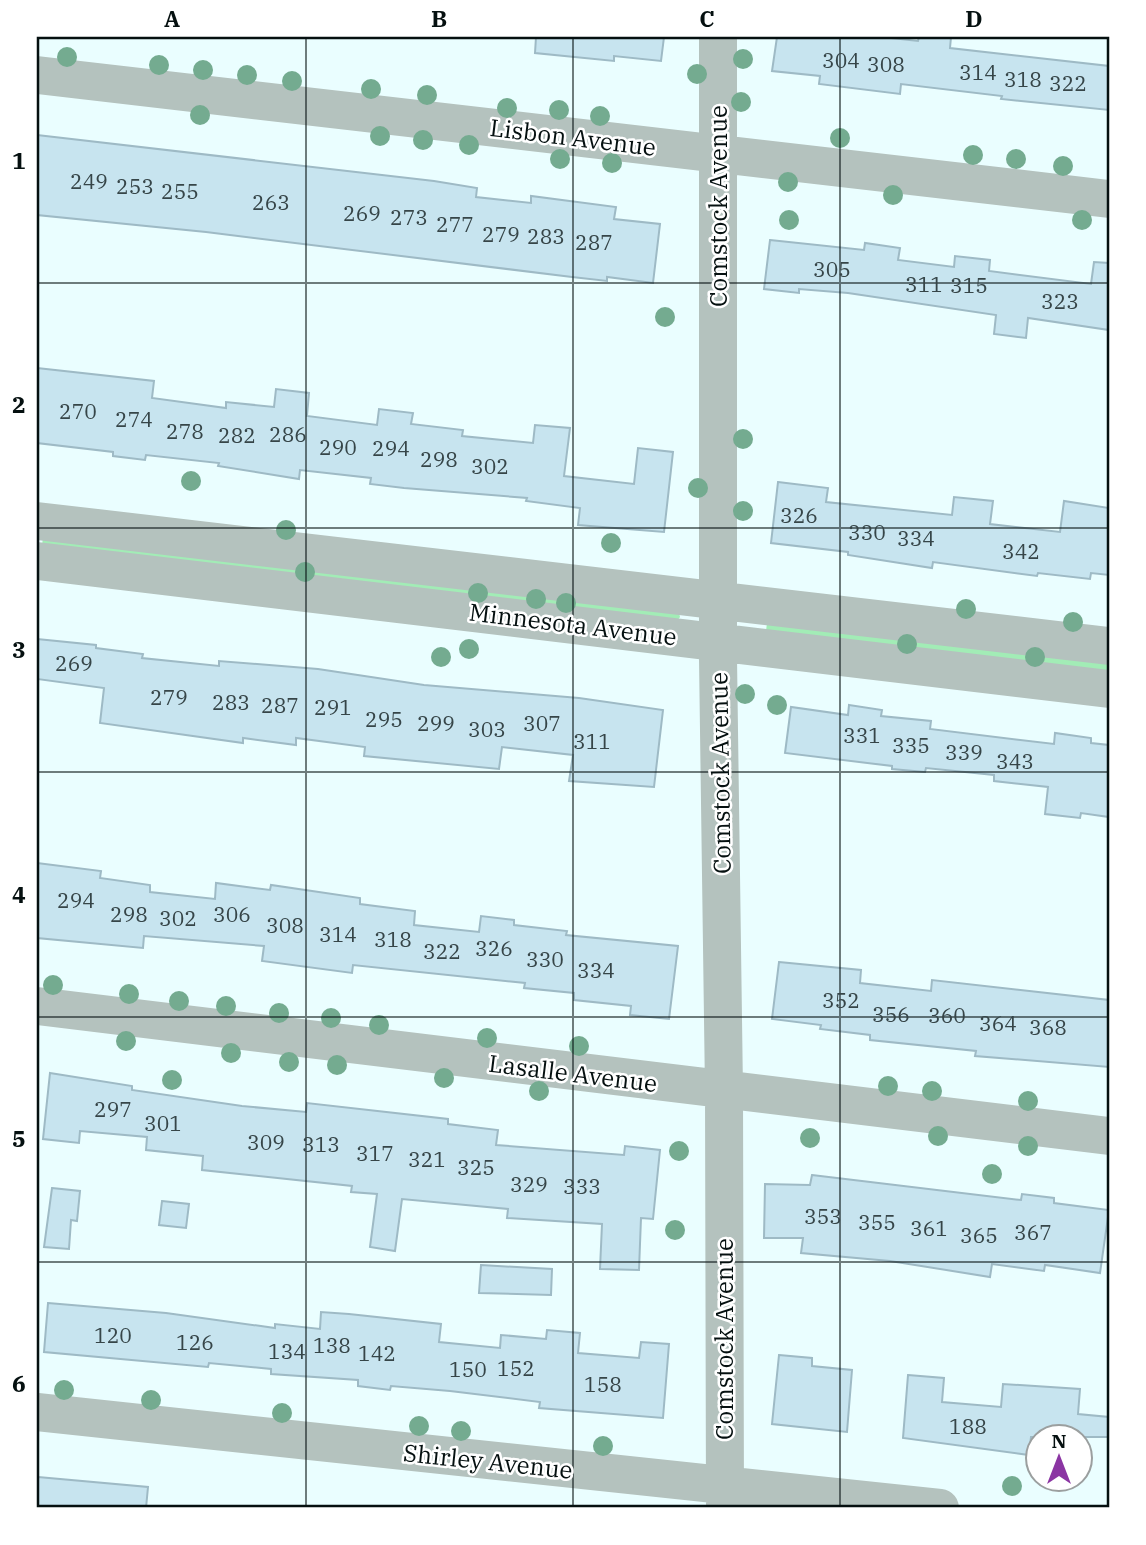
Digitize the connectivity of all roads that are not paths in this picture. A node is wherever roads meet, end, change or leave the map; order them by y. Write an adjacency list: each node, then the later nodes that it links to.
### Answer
1 (719, 37): 3 (street, Comstock Avenue)
2 (37, 75): 3 (street, Lisbon Avenue)
3 (719, 154): 4 (street, Lisbon Avenue); 7 (street, Comstock Avenue)
4 (1109, 200)
5 (37, 521): 7 (street, Minnesota Avenue)
6 (37, 561): 8 (street, Minnesota Avenue)
7 (719, 601): 8 (street, Comstock Avenue); 9 (street, Minnesota Avenue)
8 (719, 641): 10 (street, Minnesota Avenue); 12 (street, Comstock Avenue)
9 (1109, 646)
10 (1109, 689)
11 (37, 1006): 12 (street, Lasalle Avenue)
12 (724, 1091): 13 (street, Lasalle Avenue); 15 (street, Comstock Avenue)
13 (1109, 1136)
14 (37, 1412): 15 (street, Shirley Avenue)
15 (724, 1497): 16 (street, Shirley Avenue)
16 (940, 1508)

